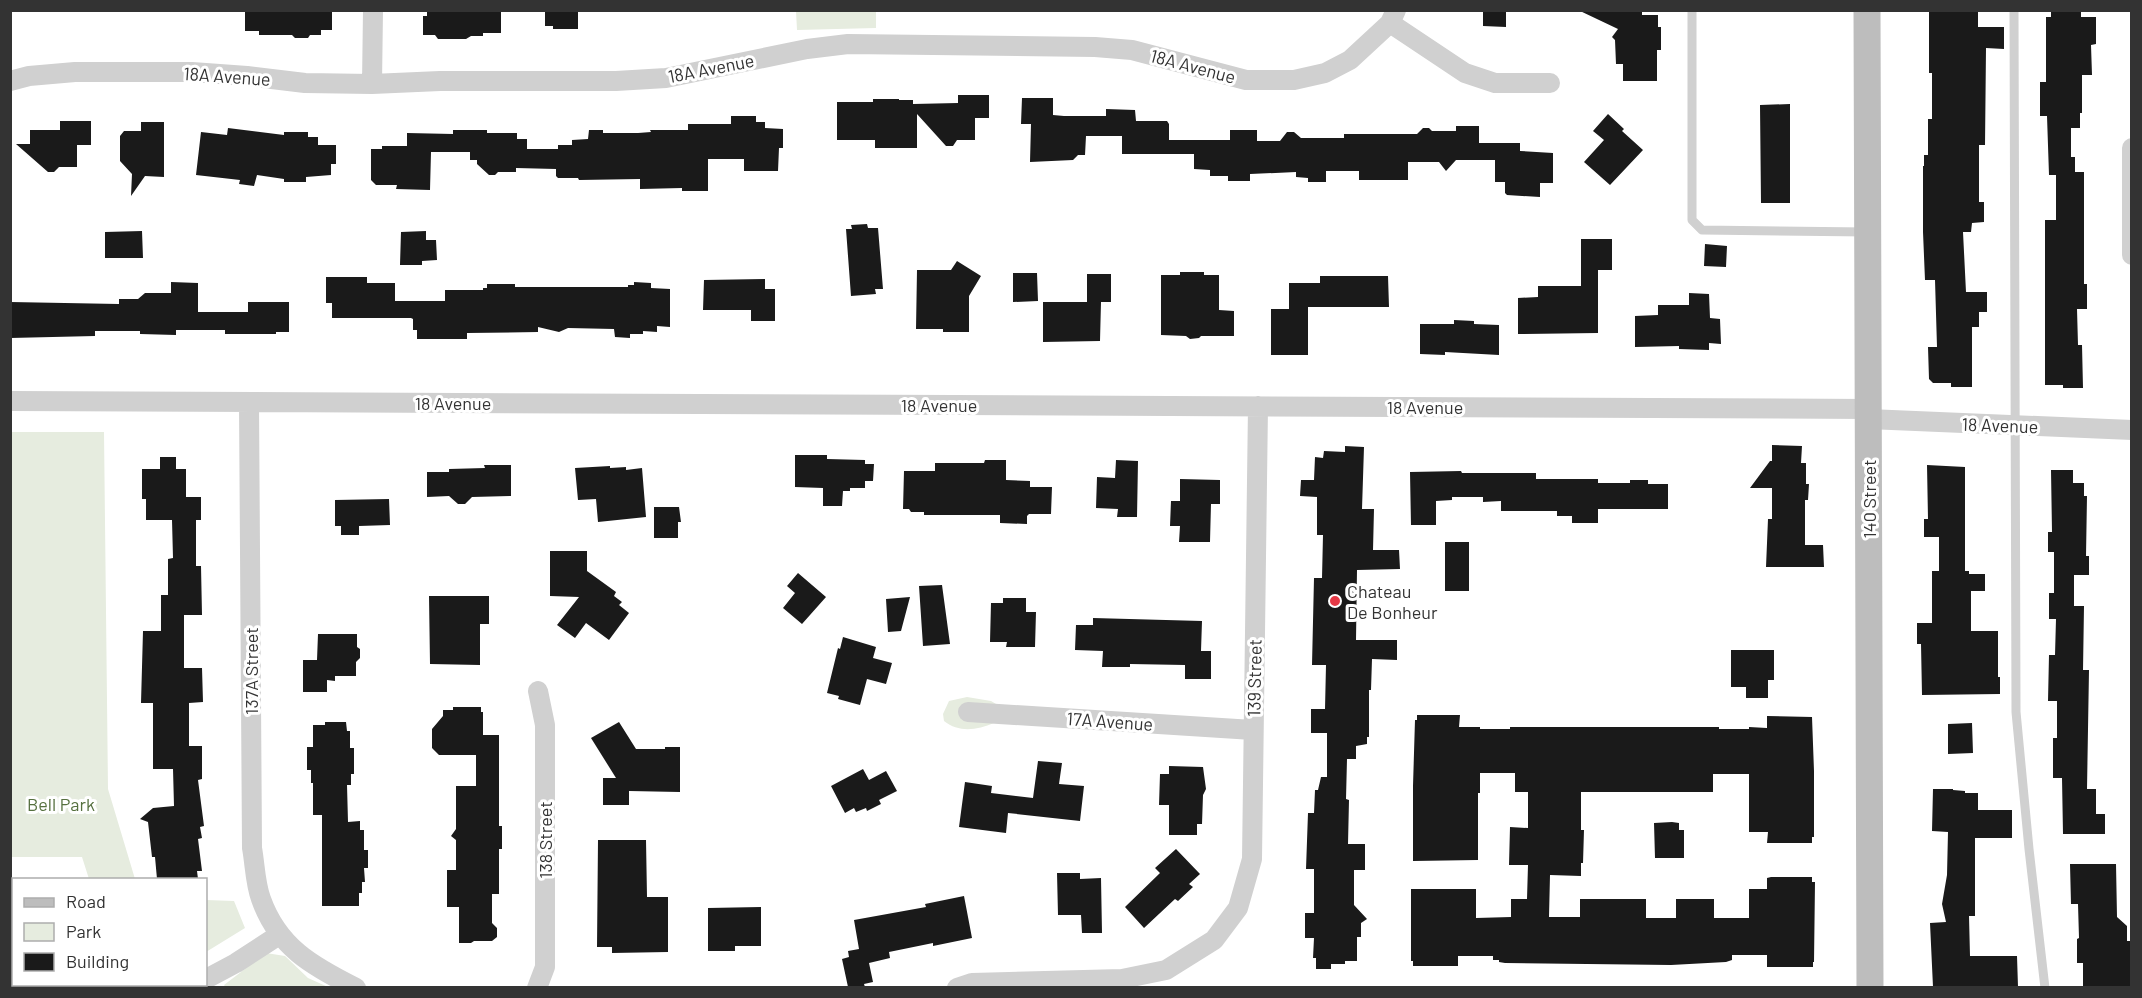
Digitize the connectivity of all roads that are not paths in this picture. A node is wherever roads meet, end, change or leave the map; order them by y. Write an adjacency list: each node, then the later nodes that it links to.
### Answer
1 (373, 10): 8 (street)
2 (1692, 10): 10 (lane)
3 (1867, 10): 10 (main road, 140 Street)
4 (2014, 10): 16 (lane)
5 (1393, 17): 7 (street); 8 (street, 18A Avenue)
6 (10, 81): 8 (street, 18A Avenue)
7 (1550, 83)
8 (372, 84)
9 (2132, 148): 11 (street)
10 (1868, 232): 15 (main road, 140 Street)
11 (2132, 255)
12 (10, 401): 13 (street, 18 Avenue)
13 (249, 403): 14 (street, 18 Avenue); 21 (street, 137A Street)
14 (1258, 406): 15 (street, 18 Avenue); 20 (street, 139 Street)
15 (1868, 414): 16 (street, 18 Avenue); 28 (main road, 140 Street)
16 (2014, 426): 17 (street, 18 Avenue); 29 (lane)
17 (2132, 430)
18 (538, 691): 26 (street, 138 Street)
19 (968, 712): 20 (street, 17A Avenue)
20 (1253, 730): 24 (street, 139 Street)
21 (279, 935): 22 (street); 25 (street)
22 (207, 978)
23 (1095, 983): 24 (street, 139 Street); 27 (street, 139 Street)
24 (1122, 983)
25 (356, 987)
26 (537, 987)
27 (957, 987)
28 (1870, 987)
29 (2045, 987)

